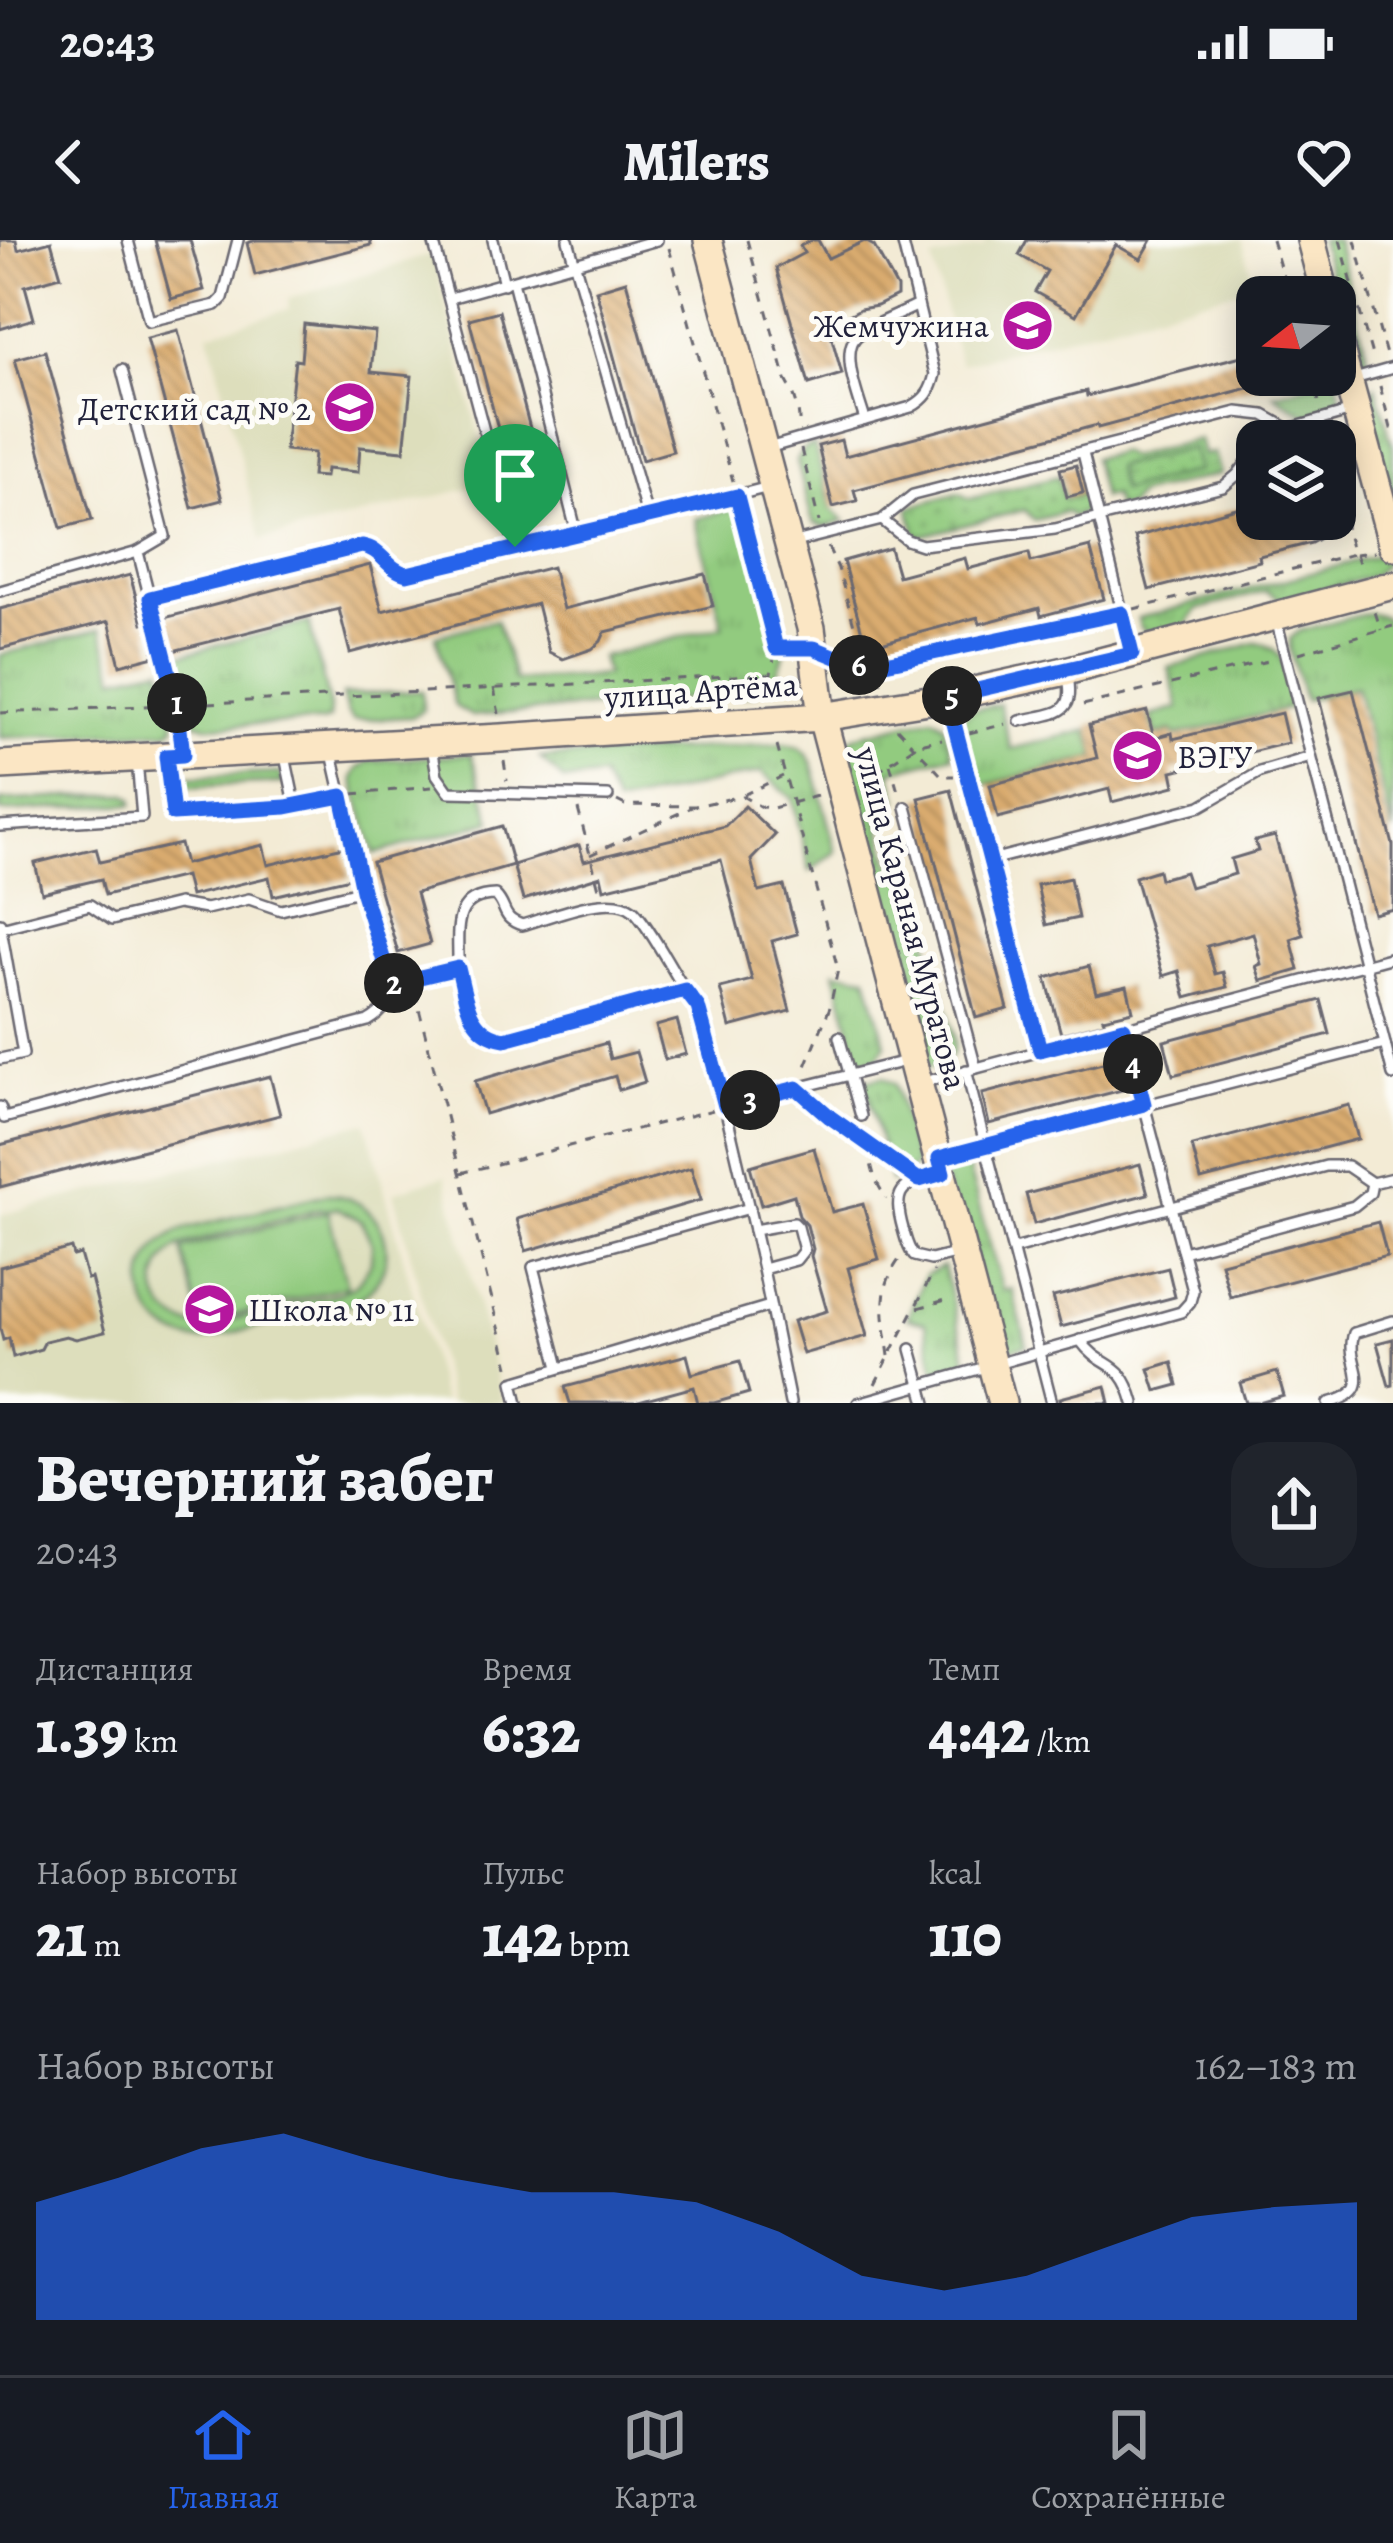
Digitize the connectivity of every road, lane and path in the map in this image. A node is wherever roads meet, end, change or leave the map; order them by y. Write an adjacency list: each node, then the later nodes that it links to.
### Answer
1 (128, 240): 2 (lane)
2 (238, 240)
3 (433, 240): 19 (lane)
4 (493, 240): 18 (lane)
5 (568, 240): 15 (lane)
6 (657, 240): 15 (lane)
7 (667, 240): 35 (path)
8 (708, 240): 31 (main road, улица Караная Муратова)
9 (747, 240): 30 (path)
10 (902, 240): 20 (lane)
11 (1272, 240): 16 (path)
12 (1311, 240): 17 (main road)
13 (1340, 240): 24 (path)
14 (1355, 240): 22 (path)
15 (575, 264): 18 (lane); 36 (lane)
16 (1282, 276)
17 (1320, 276)
18 (508, 282): 19 (lane); 39 (lane)
19 (450, 298): 44 (lane)
20 (918, 305): 28 (lane); 28 (lane)
21 (1356, 367): 24 (main road)
22 (1392, 369): 24 (lane)
23 (122, 370): 45 (lane)
24 (1362, 377): 25 (main road); 29 (path)
25 (1357, 410): 27 (lane); 43 (main road)
26 (1273, 420): 32 (lane)
27 (1321, 420)
28 (865, 421): 30 (lane)
29 (1393, 436)
30 (799, 440): 31 (lane); 40 (path)
31 (764, 449): 34 (main road, улица Караная Муратова)
32 (1083, 453): 37 (lane); 38 (lane)
33 (1236, 476): 37 (lane)
34 (775, 486): 35 (lane); 42 (main road, улица Караная Муратова)
35 (737, 496): 36 (lane); 58 (path)
36 (648, 519): 39 (lane)
37 (1099, 519): 38 (lane); 49 (lane)
38 (882, 520): 40 (lane)
39 (578, 534): 44 (lane)
40 (822, 535): 42 (lane); 55 (path)
41 (1349, 540): 49 (path)
42 (790, 544): 52 (main road, улица Караная Муратова)
43 (1393, 546)
44 (515, 547): 48 (lane)
45 (138, 553): 47 (lane); 48 (lane)
46 (1393, 585): 50 (main road, улица Артёма)
47 (0, 591)
48 (150, 598): 63 (lane)
49 (1122, 613): 53 (lane); 56 (path)
50 (1275, 617): 53 (main road, улица Артёма); 54 (lane)
51 (1393, 626): 54 (path)
52 (814, 648): 55 (path); 67 (main road, улица Караная Муратова)
53 (1132, 654): 57 (main road, улица Артёма)
54 (1286, 656): 64 (path); 76 (lane)
55 (866, 665): 56 (path)
56 (875, 665): 59 (path)
57 (1066, 671): 62 (main road, улица Артёма); 64 (lane)
58 (771, 674): 60 (path); 61 (path)
59 (881, 684)
60 (494, 688): 63 (path); 66 (path)
61 (773, 696)
62 (947, 697): 67 (main road, улица Артёма); 80 (lane)
63 (177, 704): 65 (path); 75 (lane)
64 (1064, 710): 68 (lane)
65 (0, 713)
66 (499, 716)
67 (822, 717): 70 (main road, улица Артёма); 113 (main road, улица Караная Муратова)
68 (1020, 721)
69 (897, 728): 71 (path)
70 (431, 741): 73 (main road, улица Артёма); 82 (lane)
71 (916, 745): 78 (path); 80 (path)
72 (777, 746): 81 (path)
73 (331, 747): 74 (main road, улица Артёма); 85 (lane)
74 (284, 749): 75 (main road, улица Артёма); 91 (lane)
75 (162, 756): 79 (main road, улица Артёма); 91 (lane); 94 (lane)
76 (1311, 757): 96 (lane); 101 (lane)
77 (504, 760): 84 (path)
78 (890, 763): 78 (path)
79 (0, 765)
80 (968, 773): 96 (lane)
81 (784, 775): 88 (path); 89 (path)
82 (442, 786): 84 (lane); 85 (path)
83 (830, 793): 89 (path)
84 (508, 795): 86 (lane)
85 (342, 796): 91 (path); 97 (lane)
86 (574, 796): 87 (lane); 95 (path)
87 (608, 796)
88 (742, 796): 89 (path); 92 (path)
89 (792, 803): 106 (path)
90 (625, 805): 92 (path)
91 (291, 806)
92 (695, 806): 95 (path)
93 (906, 807): 112 (lane)
94 (0, 826)
95 (590, 855): 98 (path)
96 (991, 860): 110 (lane)
97 (362, 890): 99 (lane); 104 (lane)
98 (603, 902): 102 (lane); 105 (lane)
99 (0, 925): 111 (lane)
100 (1393, 957): 101 (lane)
101 (1364, 964): 107 (lane); 109 (lane)
102 (458, 968): 103 (lane); 105 (lane)
103 (412, 979): 104 (lane); 124 (path)
104 (391, 984): 118 (lane)
105 (685, 990): 119 (lane)
106 (830, 1007): 108 (path); 116 (path)
107 (1124, 1028): 110 (lane); 117 (lane)
108 (838, 1037): 114 (lane)
109 (1385, 1044): 115 (lane); 117 (lane)
110 (1040, 1050): 112 (lane)
111 (0, 1059)
112 (971, 1069): 113 (lane); 121 (lane)
113 (915, 1072): 114 (lane); 123 (main road, улица Караная Муратова)
114 (850, 1075): 116 (lane); 120 (lane)
115 (1393, 1075)
116 (797, 1088): 119 (lane); 122 (path)
117 (1144, 1104): 121 (lane); 129 (lane)
118 (0, 1107)
119 (720, 1108): 124 (path); 128 (lane)
120 (861, 1116): 122 (path)
121 (987, 1144): 123 (lane); 132 (lane)
122 (868, 1145): 123 (path); 127 (path)
123 (933, 1170): 127 (lane); 134 (main road, улица Караная Муратова)
124 (459, 1174): 146 (path)
125 (1393, 1178): 126 (lane)
126 (1372, 1183): 129 (lane); 133 (lane)
127 (896, 1206): 131 (lane)
128 (749, 1208): 130 (lane); 145 (lane)
129 (1172, 1208): 132 (lane); 133 (lane)
130 (754, 1230): 135 (lane); 135 (lane)
131 (908, 1248): 134 (lane); 143 (path)
132 (1014, 1249): 142 (lane)
133 (1183, 1252): 140 (lane)
134 (952, 1255): 138 (path); 144 (main road, улица Караная Муратова)
135 (763, 1269): 137 (lane)
136 (962, 1295): 138 (path)
137 (770, 1306): 145 (lane); 150 (lane)
138 (915, 1308): 143 (path)
139 (1393, 1321): 155 (lane)
140 (1080, 1340): 142 (lane); 154 (lane)
141 (911, 1349): 147 (lane)
142 (1039, 1351): 144 (lane); 153 (lane)
143 (889, 1358): 148 (path)
144 (992, 1364): 147 (lane); 152 (main road, улица Караная Муратова)
145 (559, 1366): 146 (lane)
146 (513, 1382): 149 (lane)
147 (921, 1385): 148 (lane); 151 (lane)
148 (862, 1402)
149 (518, 1403)
150 (790, 1403)
151 (926, 1403)
152 (1002, 1403)
153 (1052, 1403)
154 (1134, 1403)
155 (1329, 1403)

